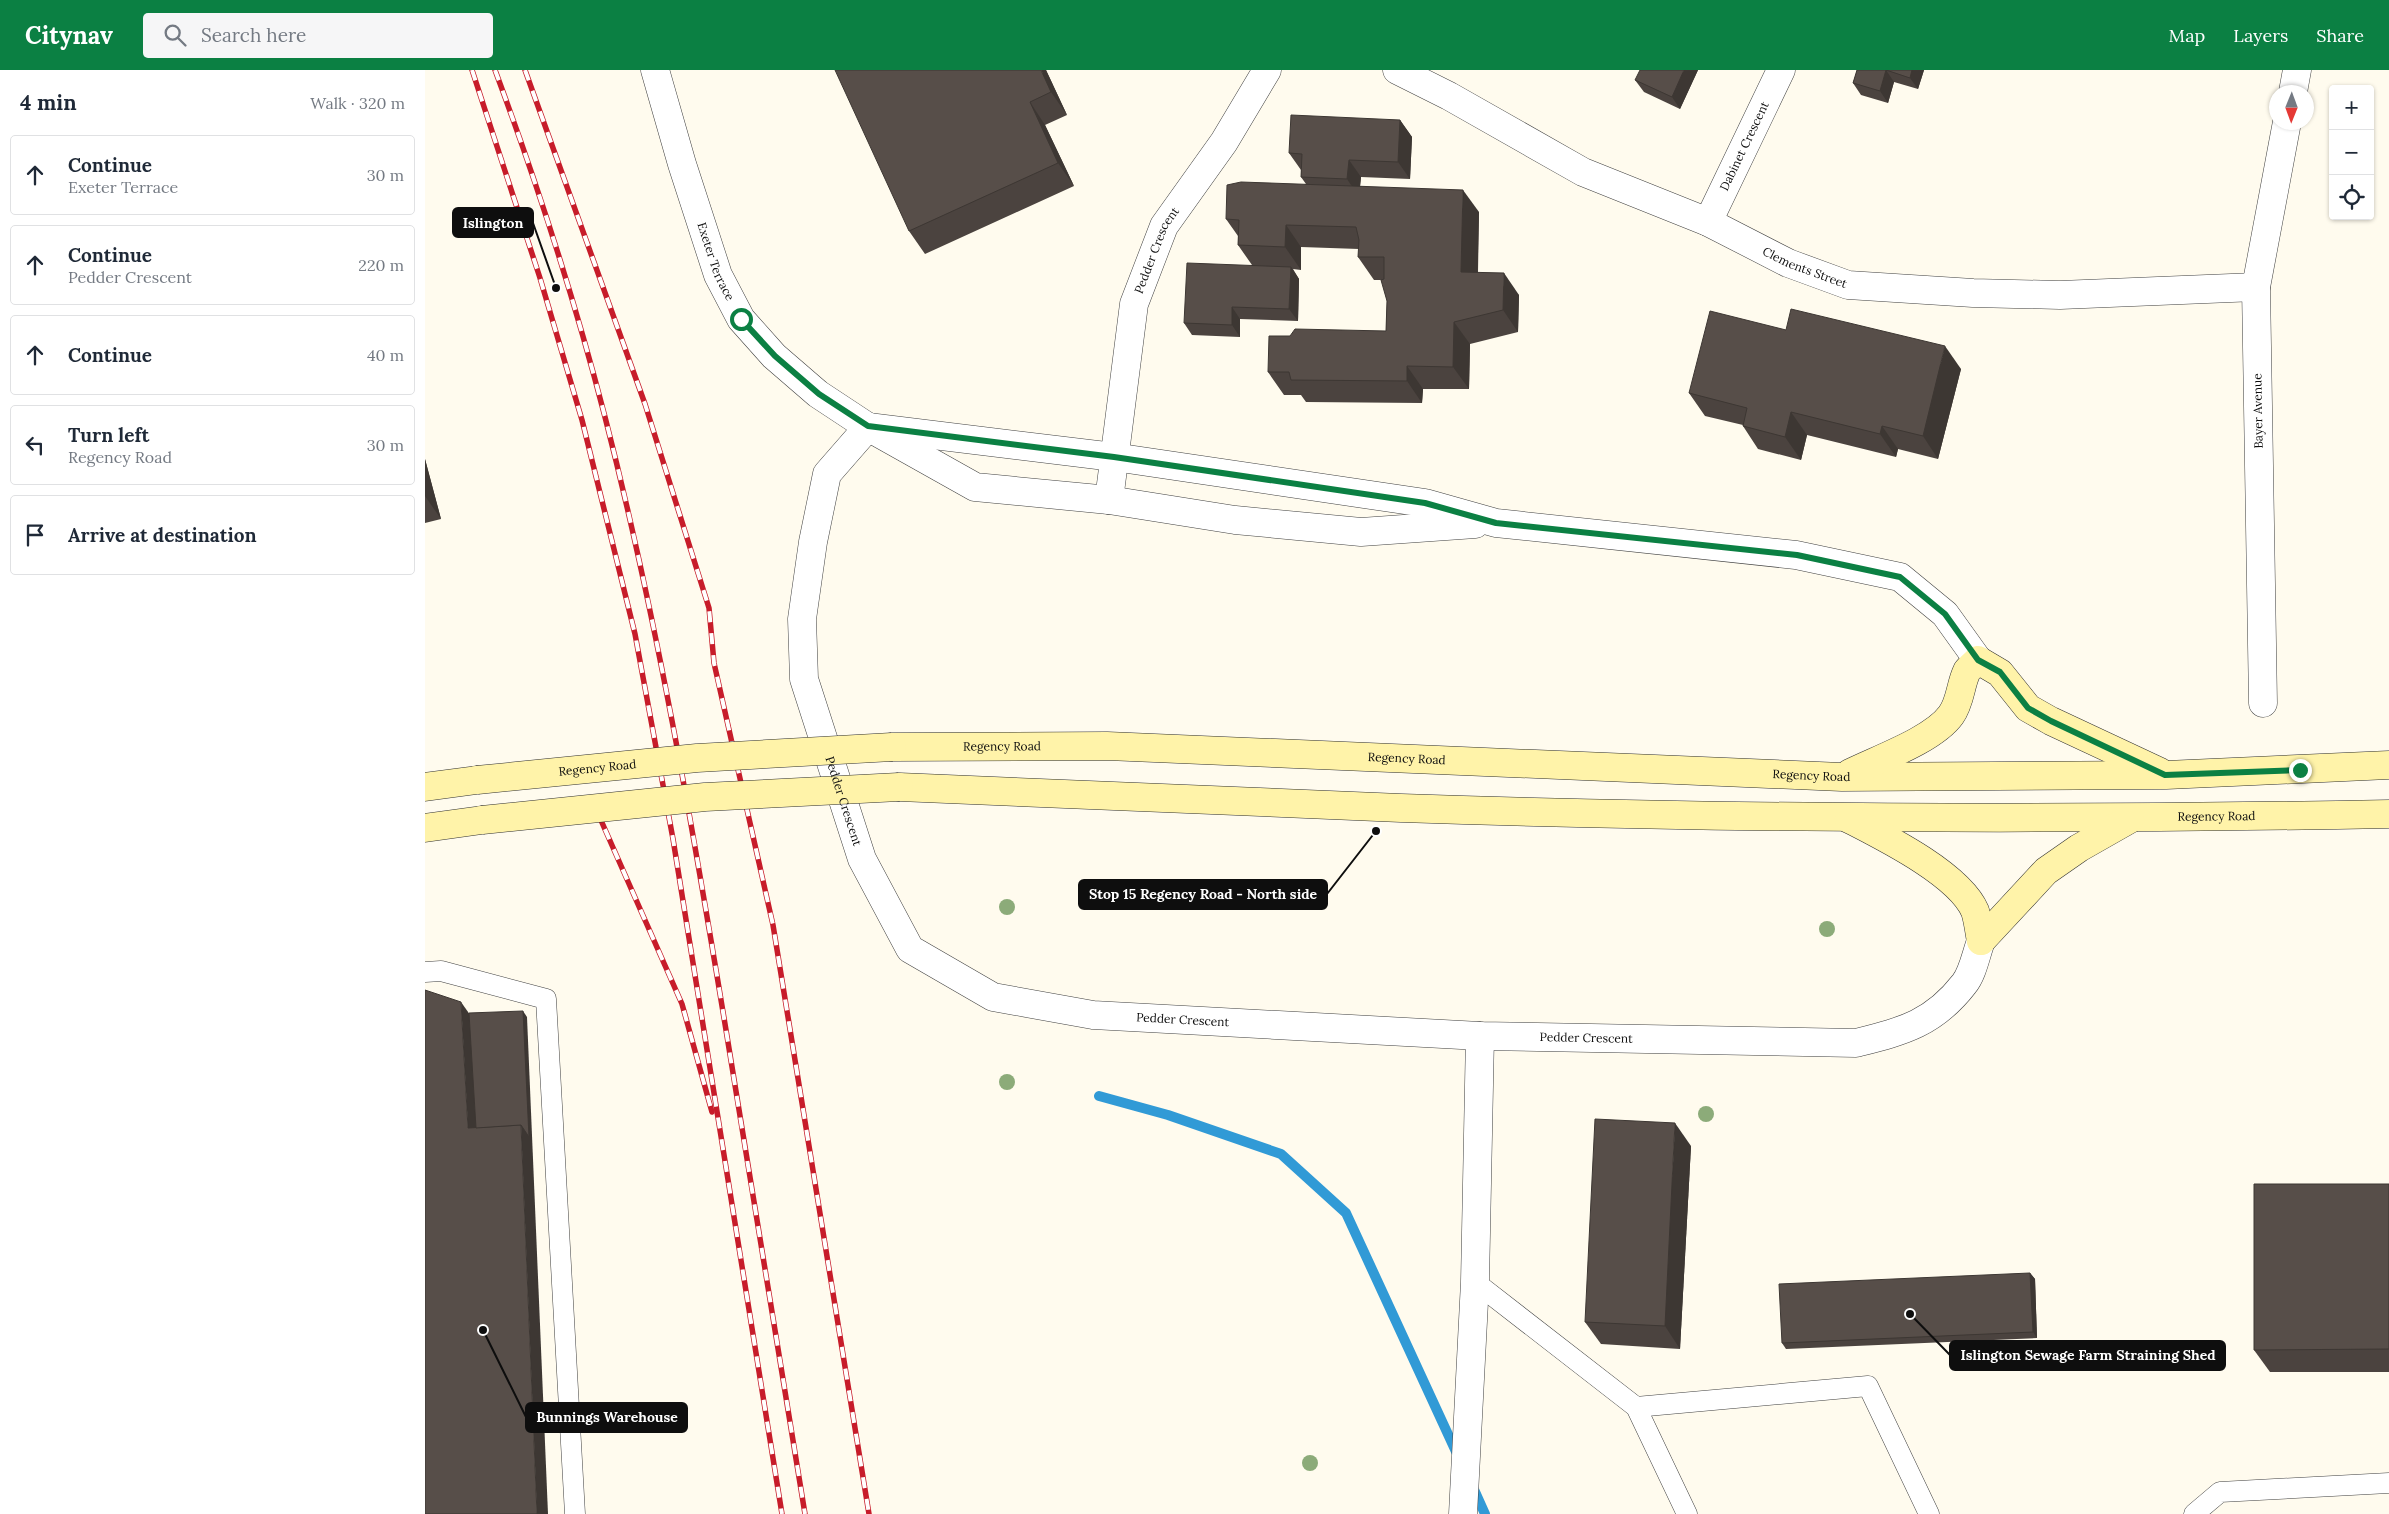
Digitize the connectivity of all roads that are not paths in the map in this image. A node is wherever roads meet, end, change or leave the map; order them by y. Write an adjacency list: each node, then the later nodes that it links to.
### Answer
1 (655, 70): 10 (street, Exeter Terrace)
2 (1267, 70): 11 (street, Pedder Crescent)
3 (1397, 70): 8 (street, Clements Street)
4 (1781, 70): 8 (street, Dabinet Crescent)
5 (2297, 70): 6 (street)
6 (2294, 85)
7 (2286, 130): 9 (street, Bayer Avenue)
8 (1708, 222): 9 (street, Clements Street)
9 (2256, 288): 15 (street, Bayer Avenue)
10 (868, 426): 11 (street); 12 (street); 26 (street, Pedder Crescent)
11 (1114, 457): 12 (street, Pedder Crescent); 13 (street)
12 (1109, 500): 13 (street)
13 (1496, 523): 14 (street)
14 (1978, 660): 17 (main road); 18 (main road)
15 (2263, 703)
16 (2389, 765): 17 (main road, Regency Road)
17 (2165, 775): 18 (main road, Regency Road)
18 (1842, 777): 19 (main road, Regency Road, bridge)
19 (425, 787)
20 (2389, 814): 22 (main road, Regency Road)
21 (1846, 817): 22 (main road, Regency Road); 23 (main road, Regency Road, bridge); 24 (main road)
22 (2131, 818): 24 (main road)
23 (425, 828)
24 (1981, 941): 26 (street, Pedder Crescent)
25 (425, 972): 31 (lane)
26 (1480, 1036): 27 (street)
27 (1475, 1282): 28 (lane); 30 (street)
28 (1636, 1407): 32 (lane); 33 (lane)
29 (2389, 1483): 34 (lane)
30 (1463, 1512)
31 (575, 1514)
32 (1687, 1514)
33 (1929, 1514)
34 (2194, 1514)

